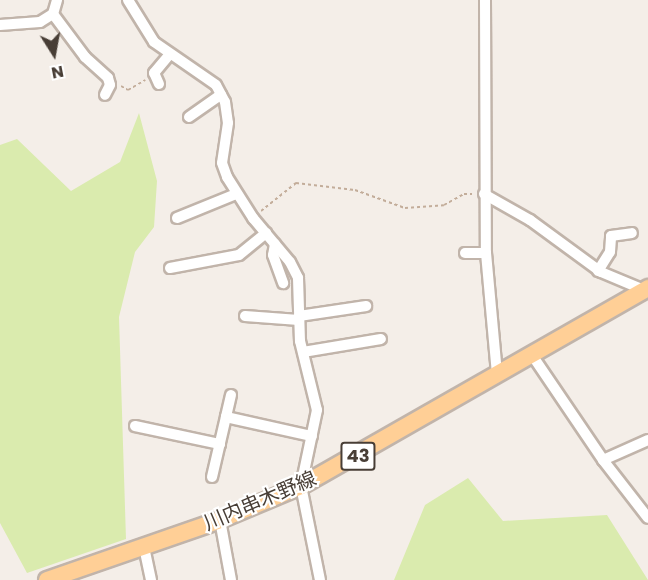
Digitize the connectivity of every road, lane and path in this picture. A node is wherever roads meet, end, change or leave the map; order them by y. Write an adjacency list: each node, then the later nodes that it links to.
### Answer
1 (57, 0): 4 (street)
2 (128, 0): 6 (street)
3 (484, 0): 13 (street)
4 (53, 14): 5 (street); 8 (street)
5 (0, 25)
6 (169, 55): 7 (street); 11 (street)
7 (154, 73): 8 (path); 9 (street)
8 (108, 78): 10 (street)
9 (159, 84)
10 (105, 95)
11 (221, 95): 12 (street); 14 (street)
12 (189, 117)
13 (484, 194): 16 (path); 21 (street); 23 (street)
14 (236, 195): 15 (street); 16 (street)
15 (177, 218)
16 (253, 218): 17 (street)
17 (266, 233): 19 (street); 22 (street)
18 (632, 233): 23 (street)
19 (275, 244): 24 (street); 28 (street)
20 (465, 253): 21 (street)
21 (486, 253): 32 (street)
22 (170, 268)
23 (598, 271): 25 (street)
24 (283, 283)
25 (646, 289): 31 (main road, 川内串木野線 / 43)
26 (366, 306): 28 (street)
27 (245, 316): 28 (street)
28 (299, 318): 30 (street)
29 (381, 339): 30 (street)
30 (303, 352): 36 (street)
31 (532, 355): 32 (main road, 川内串木野線 / 43); 39 (street)
32 (497, 374): 41 (main road, 川内串木野線 / 43)
33 (231, 395): 34 (street)
34 (226, 417): 36 (street); 38 (street)
35 (135, 426): 38 (street)
36 (312, 436): 41 (street)
37 (648, 440): 39 (street)
38 (220, 444): 40 (street)
39 (603, 460): 42 (street)
40 (212, 477)
41 (301, 486): 43 (main road, 川内串木野線 / 43); 48 (street)
42 (648, 518)
43 (220, 520): 44 (main road, 川内串木野線 / 43); 47 (street)
44 (144, 547): 45 (main road, 川内串木野線 / 43); 46 (street)
45 (47, 580)
46 (151, 580)
47 (231, 580)
48 (320, 580)

